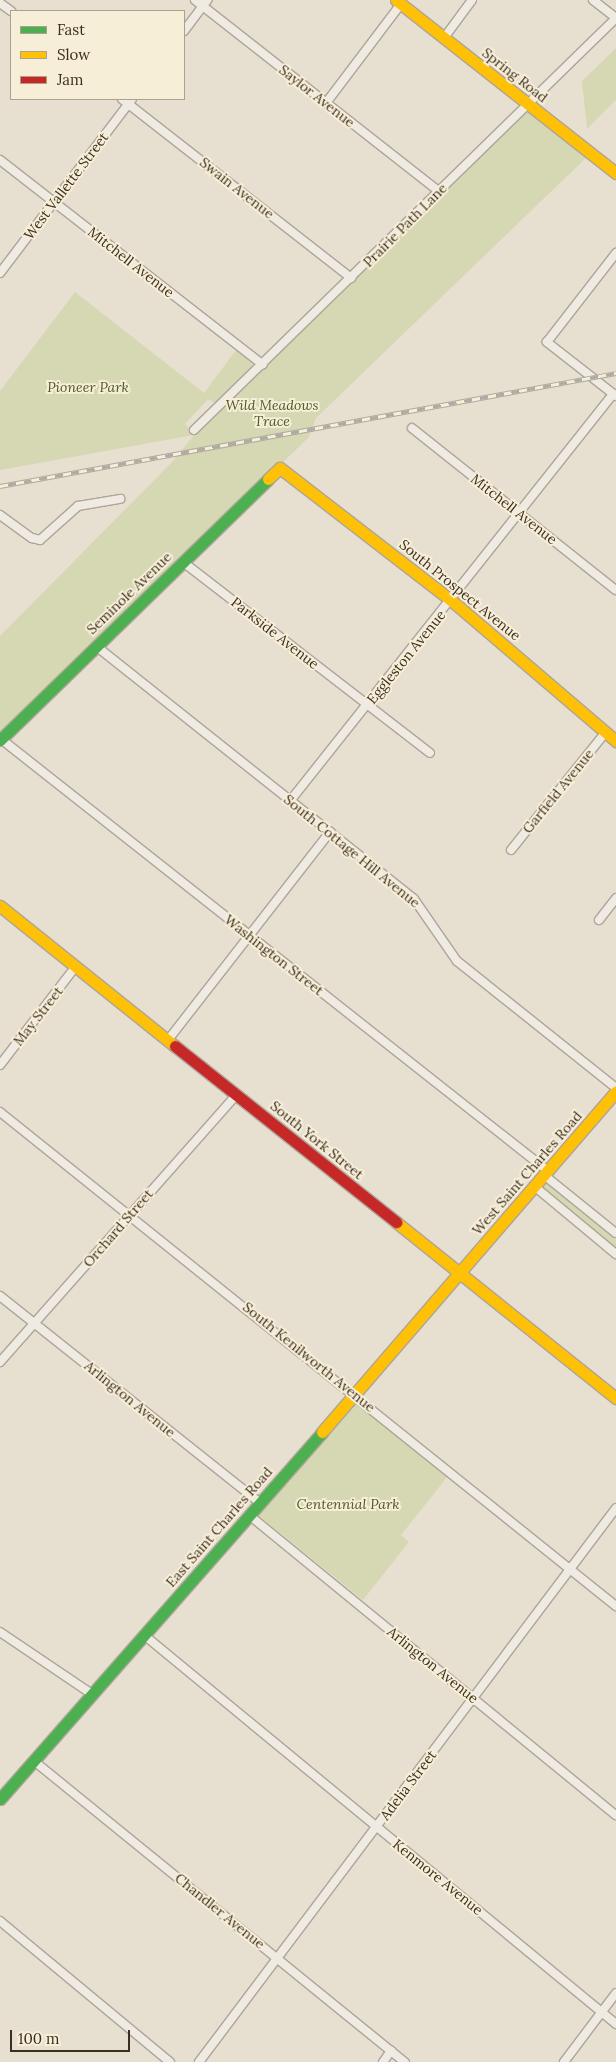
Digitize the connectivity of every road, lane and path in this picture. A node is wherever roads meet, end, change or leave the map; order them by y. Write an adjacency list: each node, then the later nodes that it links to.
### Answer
1 (195, 0): 6 (street, Saylor Avenue)
2 (472, 0): 10 (street)
3 (594, 0): 8 (street)
4 (398, 2): 10 (main road, Spring Road); 12 (street)
5 (0, 3): 7 (street)
6 (205, 3): 9 (street); 12 (street, Saylor Avenue)
7 (10, 11)
8 (616, 18): 13 (street, Prairie Path Lane)
9 (185, 30)
10 (444, 38): 13 (main road, Spring Road)
11 (128, 100): 17 (street, West Vallette Street); 20 (street, Swain Avenue)
12 (326, 103): 16 (street, Saylor Avenue)
13 (528, 104): 15 (main road, Spring Road); 16 (street, Prairie Path Lane)
14 (0, 160): 17 (street, Mitchell Avenue)
15 (616, 173)
16 (439, 191): 20 (street, Prairie Path Lane)
17 (54, 202): 19 (street, West Vallette Street); 21 (street, Mitchell Avenue)
18 (616, 253): 22 (street)
19 (0, 273)
20 (351, 278): 21 (street, Prairie Path Lane)
21 (263, 365): 24 (street, Prairie Path Lane)
22 (615, 395): 27 (street, Eggleston Avenue)
23 (412, 428): 27 (street, Mitchell Avenue)
24 (194, 430)
25 (280, 468): 29 (main road, Seminole Avenue); 31 (main road, South Prospect Avenue)
26 (120, 499): 28 (street)
27 (520, 514): 30 (street, Mitchell Avenue); 31 (street, Eggleston Avenue)
28 (0, 515)
29 (183, 562): 32 (main road, Seminole Avenue); 33 (street, Parkside Avenue)
30 (616, 590)
31 (452, 601): 33 (street, Eggleston Avenue); 34 (main road, South Prospect Avenue)
32 (96, 646): 35 (main road, Seminole Avenue); 38 (street, South Cottage Hill Avenue)
33 (368, 705): 37 (street, Parkside Avenue); 38 (street, Eggleston Avenue)
34 (606, 733): 36 (main road, South Prospect Avenue); 40 (street, Garfield Avenue)
35 (0, 740): 44 (street, Washington Street)
36 (616, 741)
37 (430, 753)
38 (290, 801): 39 (street, South Cottage Hill Avenue)
39 (330, 832): 44 (street); 48 (street, South Cottage Hill Avenue)
40 (511, 850)
41 (616, 898): 43 (street)
42 (0, 906): 45 (main road, South York Street)
43 (598, 920)
44 (249, 936): 46 (street); 51 (street, Washington Street)
45 (76, 966): 46 (main road, South York Street); 47 (street, May Street)
46 (168, 1040): 49 (main road, South York Street)
47 (0, 1065)
48 (616, 1090): 51 (main road, West Saint Charles Road)
49 (236, 1095): 53 (street, Orchard Street); 56 (main road, South York Street)
50 (0, 1112): 53 (street, South Kenilworth Avenue)
51 (546, 1173): 52 (main road, West Saint Charles Road); 54 (street, Washington Street)
52 (534, 1186): 55 (street); 56 (main road, West Saint Charles Road)
53 (130, 1215): 58 (street, Orchard Street); 60 (street, South Kenilworth Avenue)
54 (616, 1233)
55 (616, 1254)
56 (460, 1273): 60 (main road, East Saint Charles Road); 61 (main road, South York Street)
57 (0, 1296): 58 (street, Arlington Avenue)
58 (34, 1323): 59 (street, Orchard Street); 62 (street, Arlington Avenue)
59 (0, 1362)
60 (356, 1394): 62 (main road, East Saint Charles Road); 65 (street, South Kenilworth Avenue)
61 (616, 1398)
62 (260, 1503): 64 (main road, East Saint Charles Road)
63 (616, 1508): 65 (street, Adelia Street)
64 (249, 1515): 68 (main road, East Saint Charles Road); 70 (street, Arlington Avenue)
65 (570, 1569): 66 (street, South Kenilworth Avenue); 70 (street, Adelia Street)
66 (616, 1606)
67 (0, 1632): 69 (street)
68 (144, 1635): 69 (main road, East Saint Charles Road); 74 (street, Kenmore Avenue)
69 (92, 1694): 71 (main road, East Saint Charles Road)
70 (473, 1698): 73 (street, Arlington Avenue); 74 (street, Adelia Street)
71 (34, 1761): 72 (main road, East Saint Charles Road); 76 (street, Chandler Avenue)
72 (0, 1799)
73 (616, 1816)
74 (376, 1827): 76 (street, Adelia Street); 78 (street, Kenmore Avenue)
75 (0, 1922): 81 (street)
76 (278, 1958): 80 (street, Chandler Avenue); 82 (street, Adelia Street)
77 (616, 1993): 78 (street)
78 (602, 2012): 79 (street, Kenmore Avenue); 85 (street)
79 (616, 2024)
80 (392, 2051): 83 (street); 84 (street, Chandler Avenue)
81 (170, 2062)
82 (200, 2062)
83 (383, 2062)
84 (404, 2062)
85 (564, 2062)

